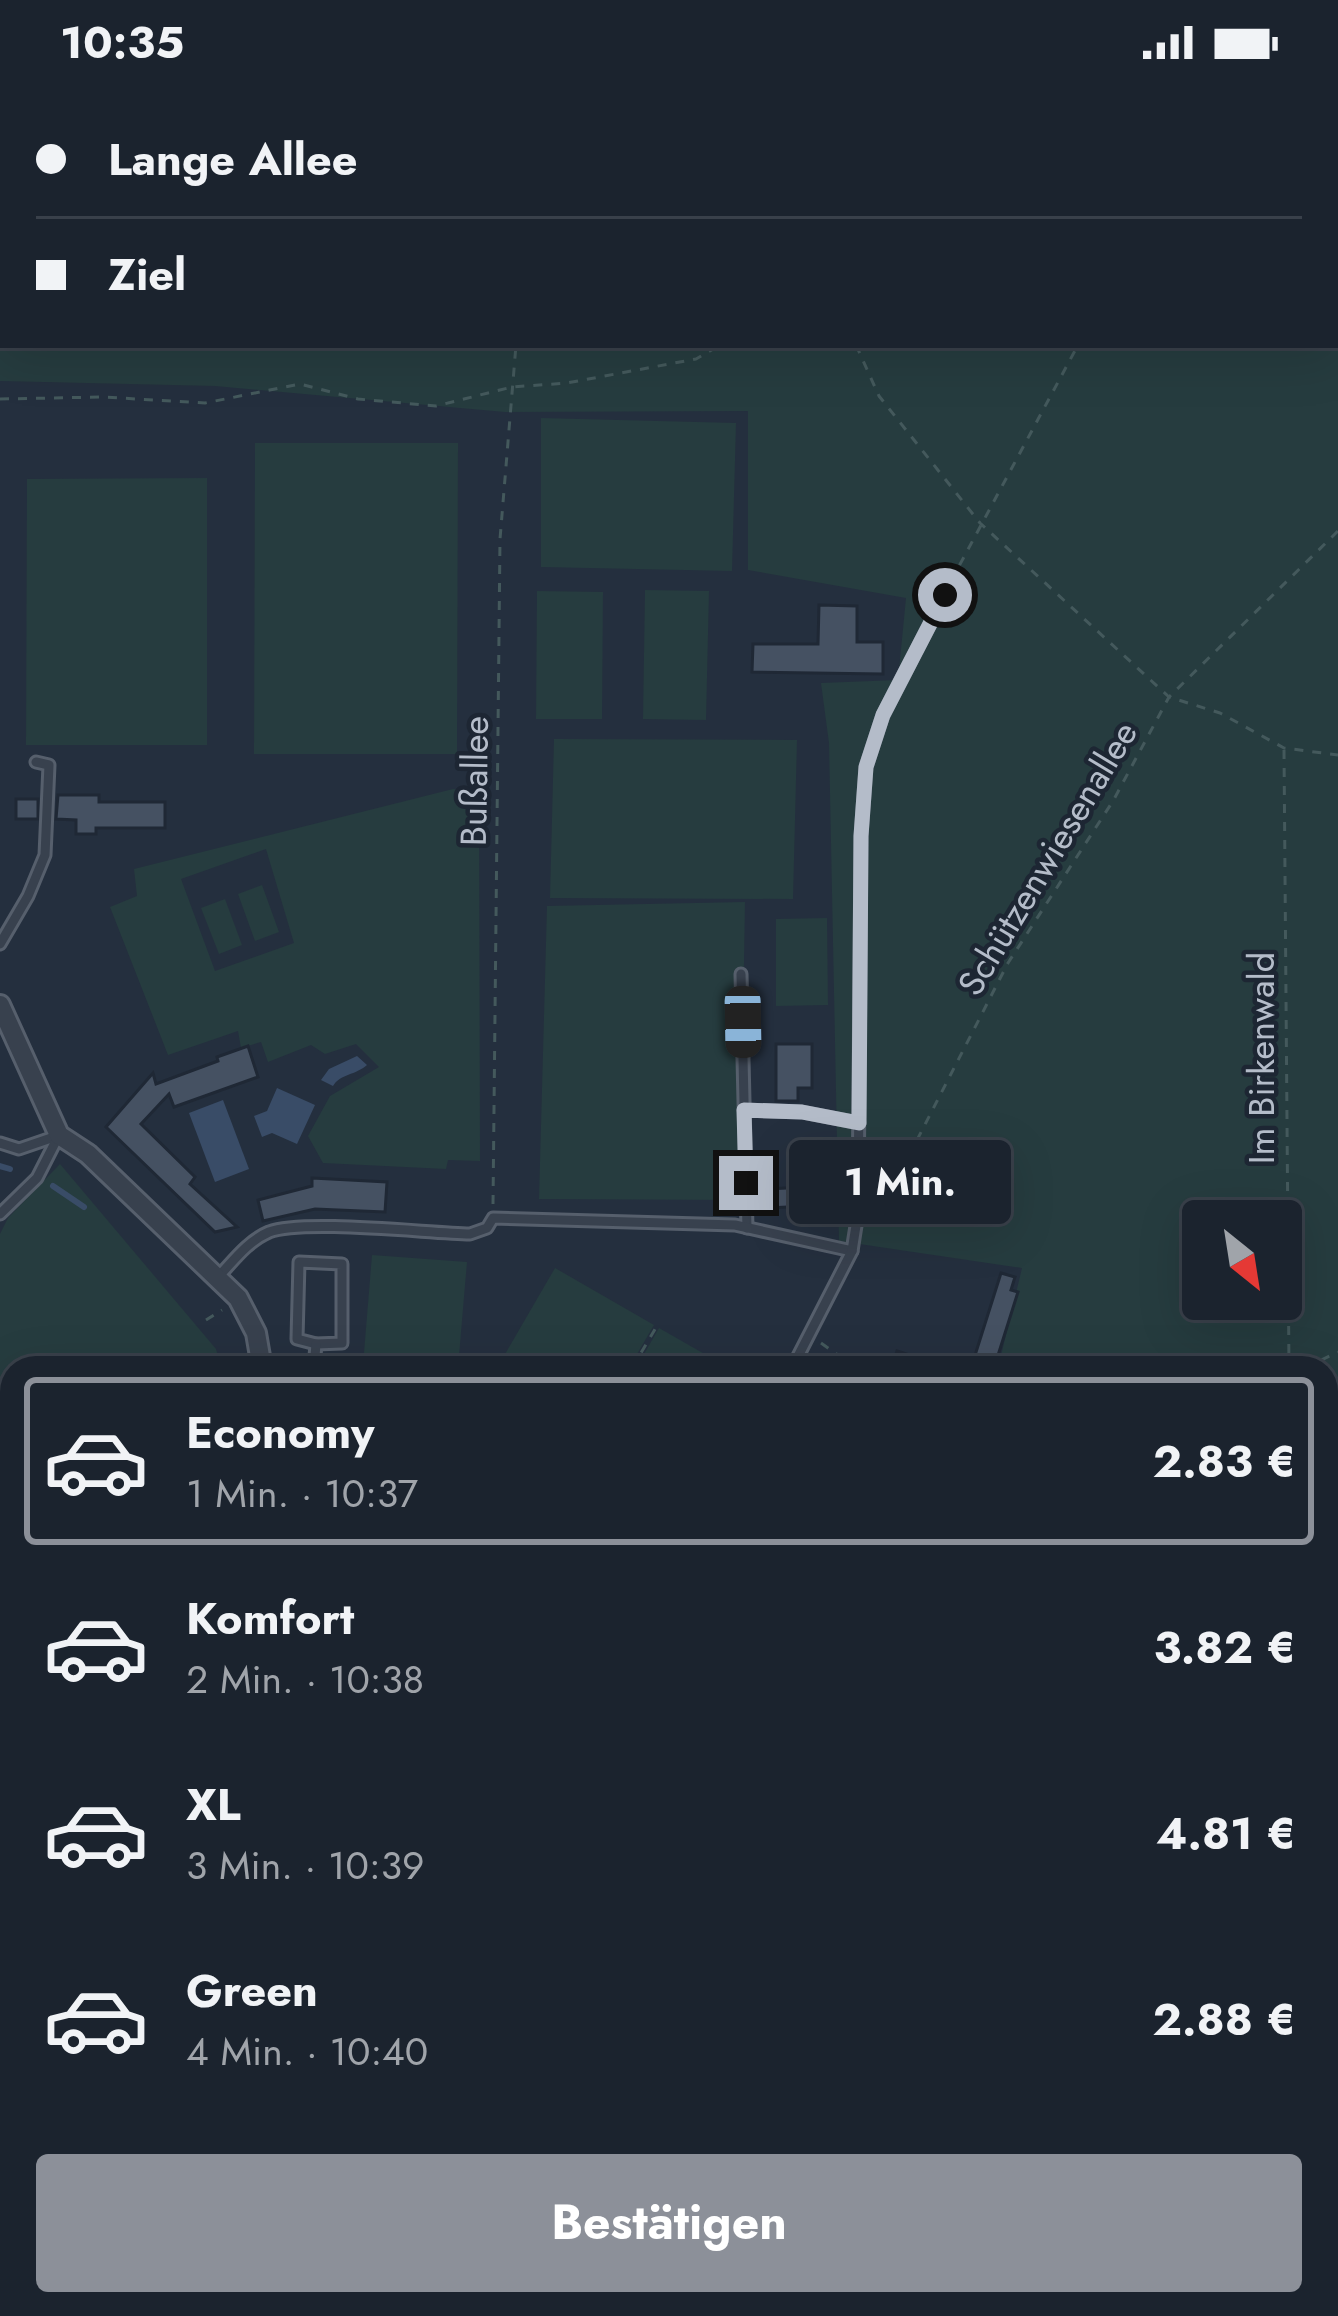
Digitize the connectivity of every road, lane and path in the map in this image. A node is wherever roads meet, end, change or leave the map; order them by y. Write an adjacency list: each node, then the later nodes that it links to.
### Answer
1 (516, 348): 5 (path, Bußallee)
2 (715, 348): 5 (path)
3 (855, 348): 7 (path)
4 (1076, 348): 7 (path)
5 (512, 387): 6 (path); 22 (path, Bußallee)
6 (0, 399)
7 (980, 523): 9 (path); 10 (path)
8 (1338, 532): 10 (path, Schützenwiesenallee)
9 (945, 595): 18 (lane)
10 (1169, 697): 11 (path); 24 (path, Schützenwiesenallee)
11 (1284, 748): 12 (path); 34 (path, Im Birkenwald)
12 (1338, 754)
13 (36, 762): 14 (lane)
14 (0, 944)
15 (741, 974): 17 (lane)
16 (0, 1005): 19 (street)
17 (744, 1110): 18 (lane); 23 (lane)
18 (859, 1123): 24 (lane)
19 (59, 1135): 20 (lane); 21 (lane); 25 (street)
20 (0, 1143)
21 (0, 1214)
22 (493, 1218): 23 (lane); 25 (lane)
23 (747, 1228): 24 (lane)
24 (852, 1250): 27 (lane)
25 (219, 1276): 30 (street)
26 (657, 1326): 32 (path)
27 (810, 1334): 29 (path); 33 (lane)
28 (316, 1344): 28 (lane); 31 (lane)
29 (838, 1354)
30 (260, 1356)
31 (315, 1356)
32 (639, 1356)
33 (798, 1356)
34 (1289, 1356)

